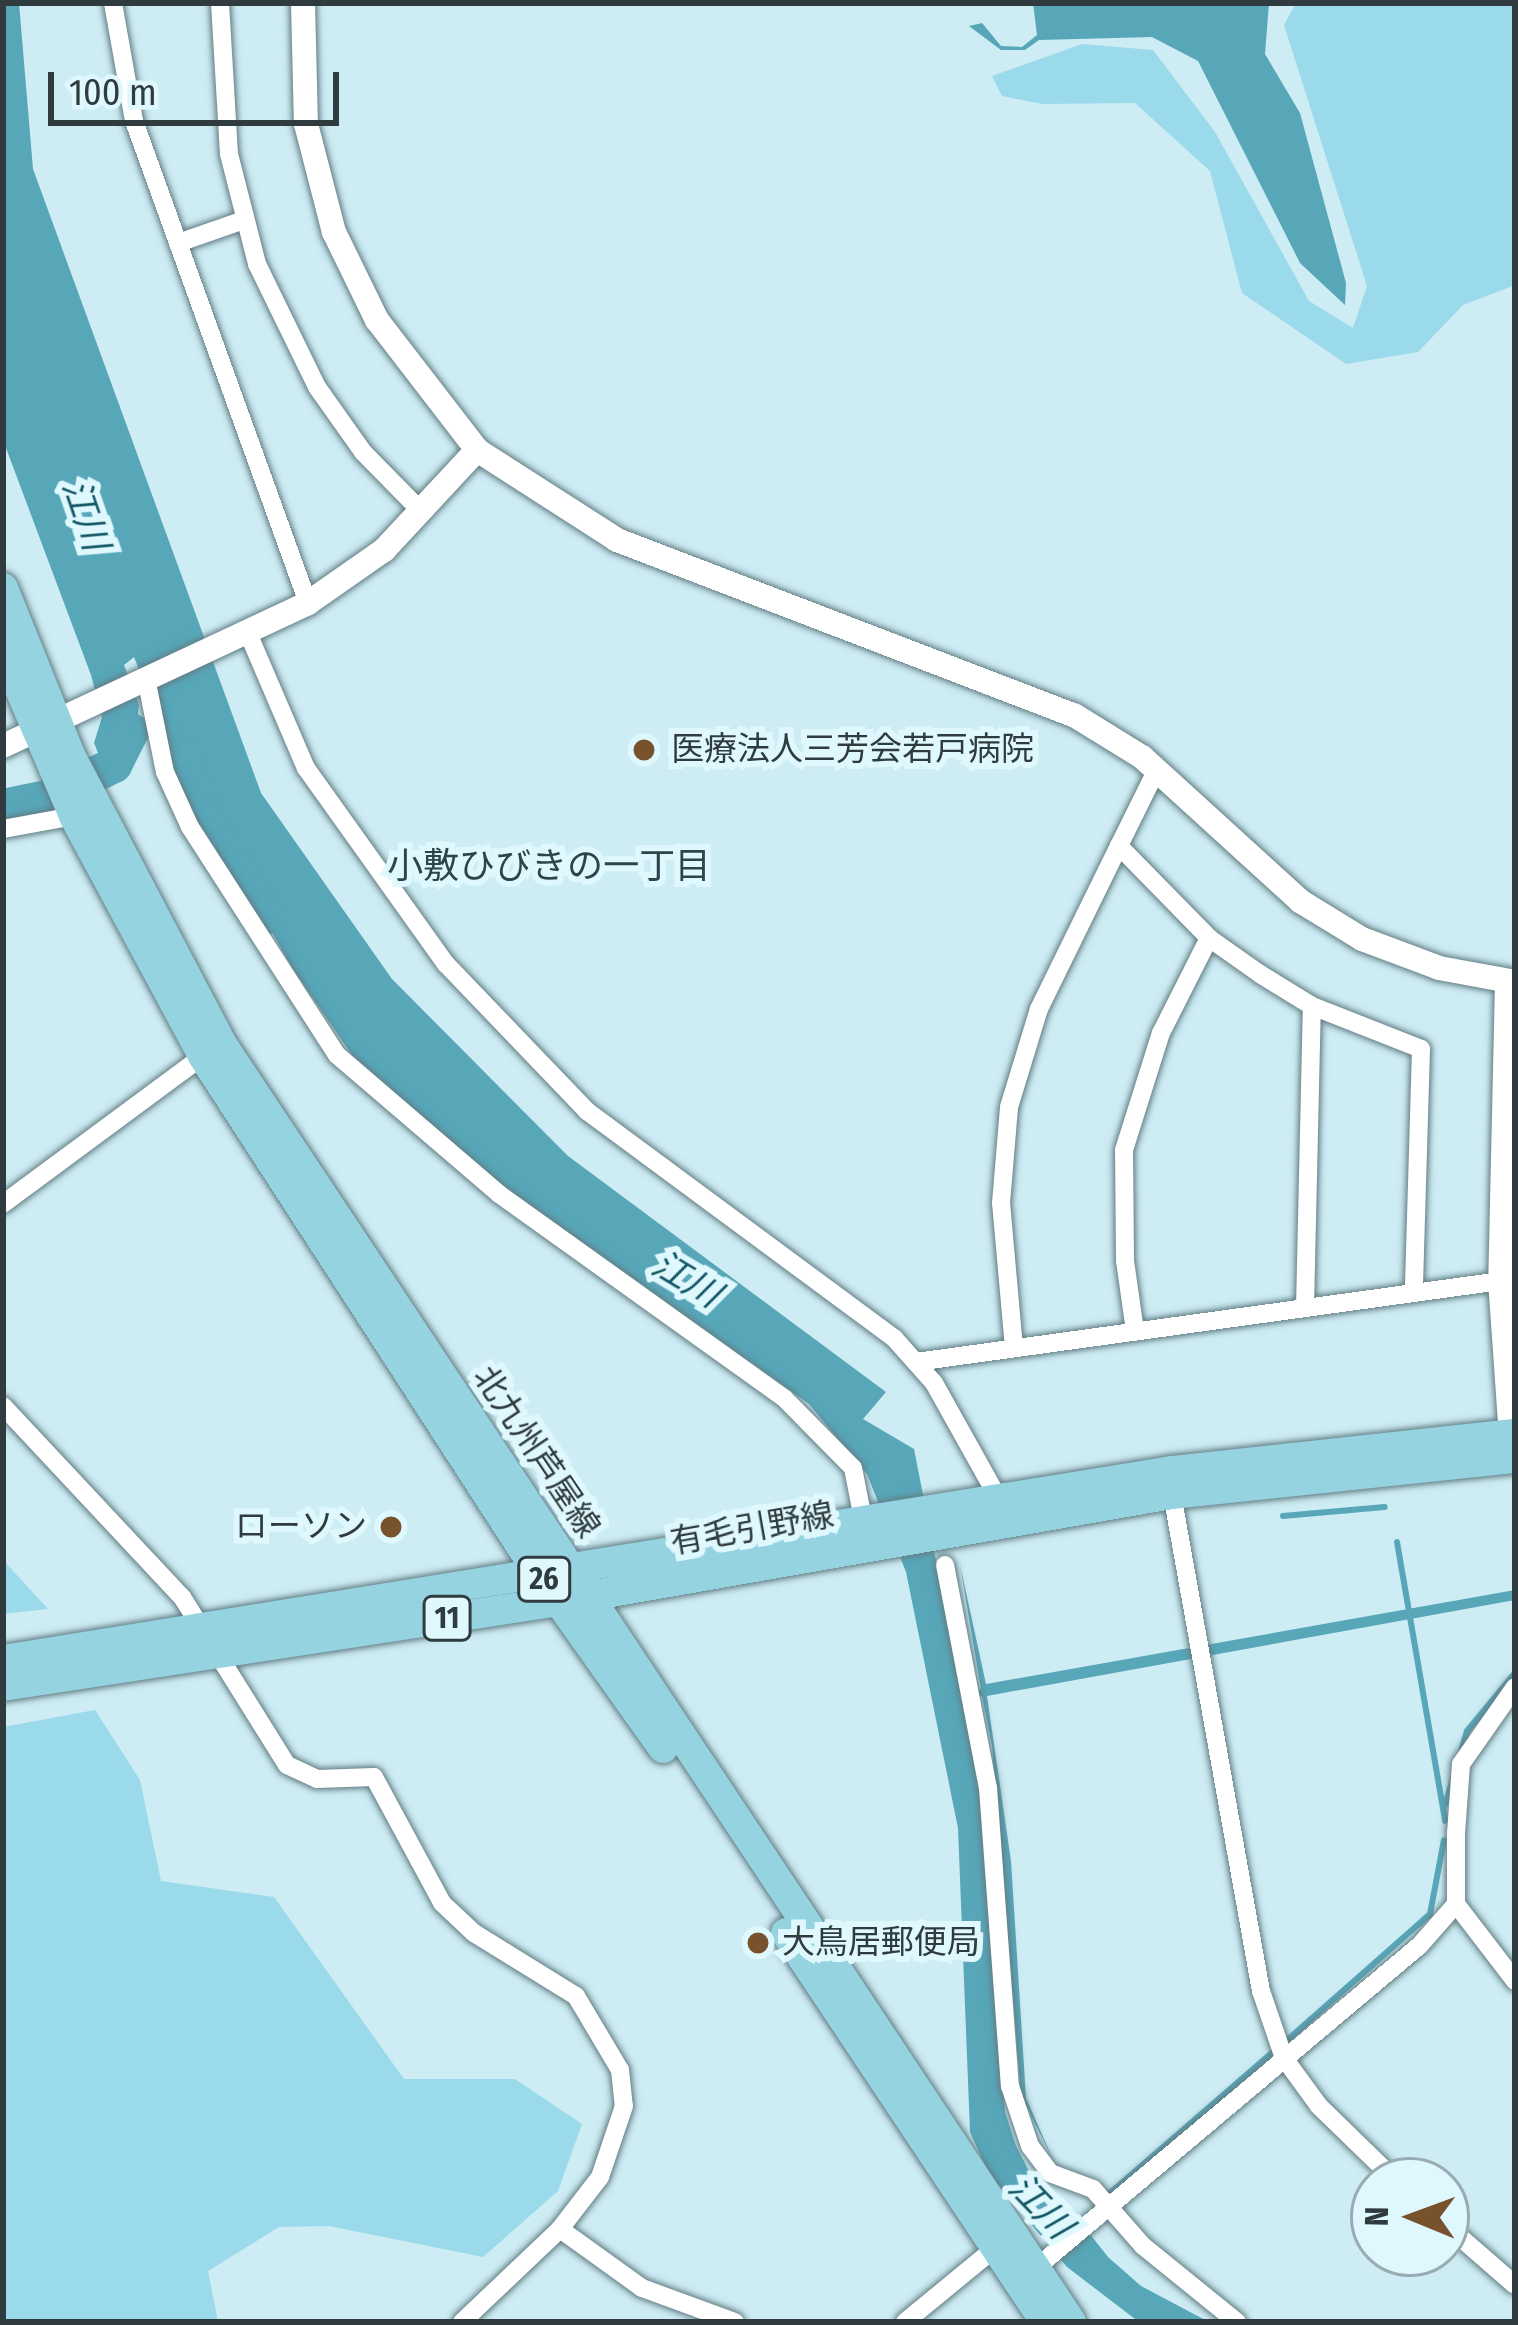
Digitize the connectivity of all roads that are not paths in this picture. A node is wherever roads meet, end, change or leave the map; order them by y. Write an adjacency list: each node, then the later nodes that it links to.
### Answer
1 (113, 3): 5 (street)
2 (220, 3): 4 (street)
3 (303, 3): 6 (street)
4 (244, 220): 5 (street); 7 (street)
5 (178, 243): 9 (street)
6 (477, 450): 7 (street); 15 (street)
7 (422, 512): 9 (street)
8 (3, 588): 13 (main road, 北九州芦屋線 / 26)
9 (308, 603): 10 (street)
10 (242, 636): 12 (street); 29 (street)
11 (3, 650): 13 (main road, 北九州芦屋線 / 26)
12 (144, 684): 13 (street); 34 (street)
13 (59, 722): 14 (street); 16 (main road, 北九州芦屋線 / 26)
14 (3, 746)
15 (1156, 769): 18 (street); 20 (street)
16 (87, 818): 17 (street); 22 (main road, 北九州芦屋線 / 26); 36 (main road, 北九州芦屋線 / 26)
17 (3, 829)
18 (1119, 846): 19 (street); 28 (street)
19 (1209, 938): 21 (street); 27 (street)
20 (1511, 982): 24 (street)
21 (1312, 1006): 25 (street); 26 (street)
22 (202, 1055): 23 (street); 37 (main road, 北九州芦屋線 / 26)
23 (3, 1204)
24 (1507, 1280): 25 (street); 31 (street)
25 (1414, 1292): 26 (street)
26 (1305, 1307): 27 (street)
27 (1135, 1331): 28 (street)
28 (1014, 1348): 29 (street)
29 (916, 1362): 33 (street)
30 (3, 1406): 39 (street)
31 (1514, 1446): 32 (main road, 有毛引野線 / 11); 33 (main road, 有毛引野線 / 11)
32 (1172, 1494): 33 (main road, 有毛引野線 / 11); 45 (street)
33 (997, 1510): 34 (main road, 有毛引野線 / 11)
34 (878, 1528): 36 (main road, 有毛引野線 / 11); 38 (main road, 有毛引野線 / 11)
35 (945, 1565): 47 (street)
36 (571, 1569): 37 (main road, 有毛引野線 / 11); 38 (main road, 北九州芦屋線 / 26)
37 (538, 1572): 38 (main road, 北九州芦屋線 / 26); 39 (main road, 有毛引野線 / 11)
38 (574, 1598): 39 (main road, 有毛引野線 / 11); 50 (main road, 北九州芦屋線 / 26); 51 (main road, 北九州芦屋線 / 26)
39 (210, 1640): 40 (main road, 有毛引野線 / 11); 41 (main road, 有毛引野線 / 11); 48 (street)
40 (3, 1660)
41 (3, 1686)
42 (1515, 1688): 43 (street)
43 (1456, 1904): 44 (street); 45 (street)
44 (1515, 1981)
45 (1285, 2058): 46 (street); 47 (street)
46 (1371, 2157)
47 (1108, 2210): 51 (street); 58 (street)
48 (560, 2229): 53 (street); 54 (street)
49 (1470, 2246): 52 (street)
50 (994, 2248): 55 (street); 56 (main road, 北九州芦屋線 / 26)
51 (1046, 2259): 57 (main road, 北九州芦屋線 / 26)
52 (1515, 2284)
53 (462, 2322)
54 (735, 2322)
55 (905, 2322)
56 (1045, 2322)
57 (1071, 2322)
58 (1237, 2322)

